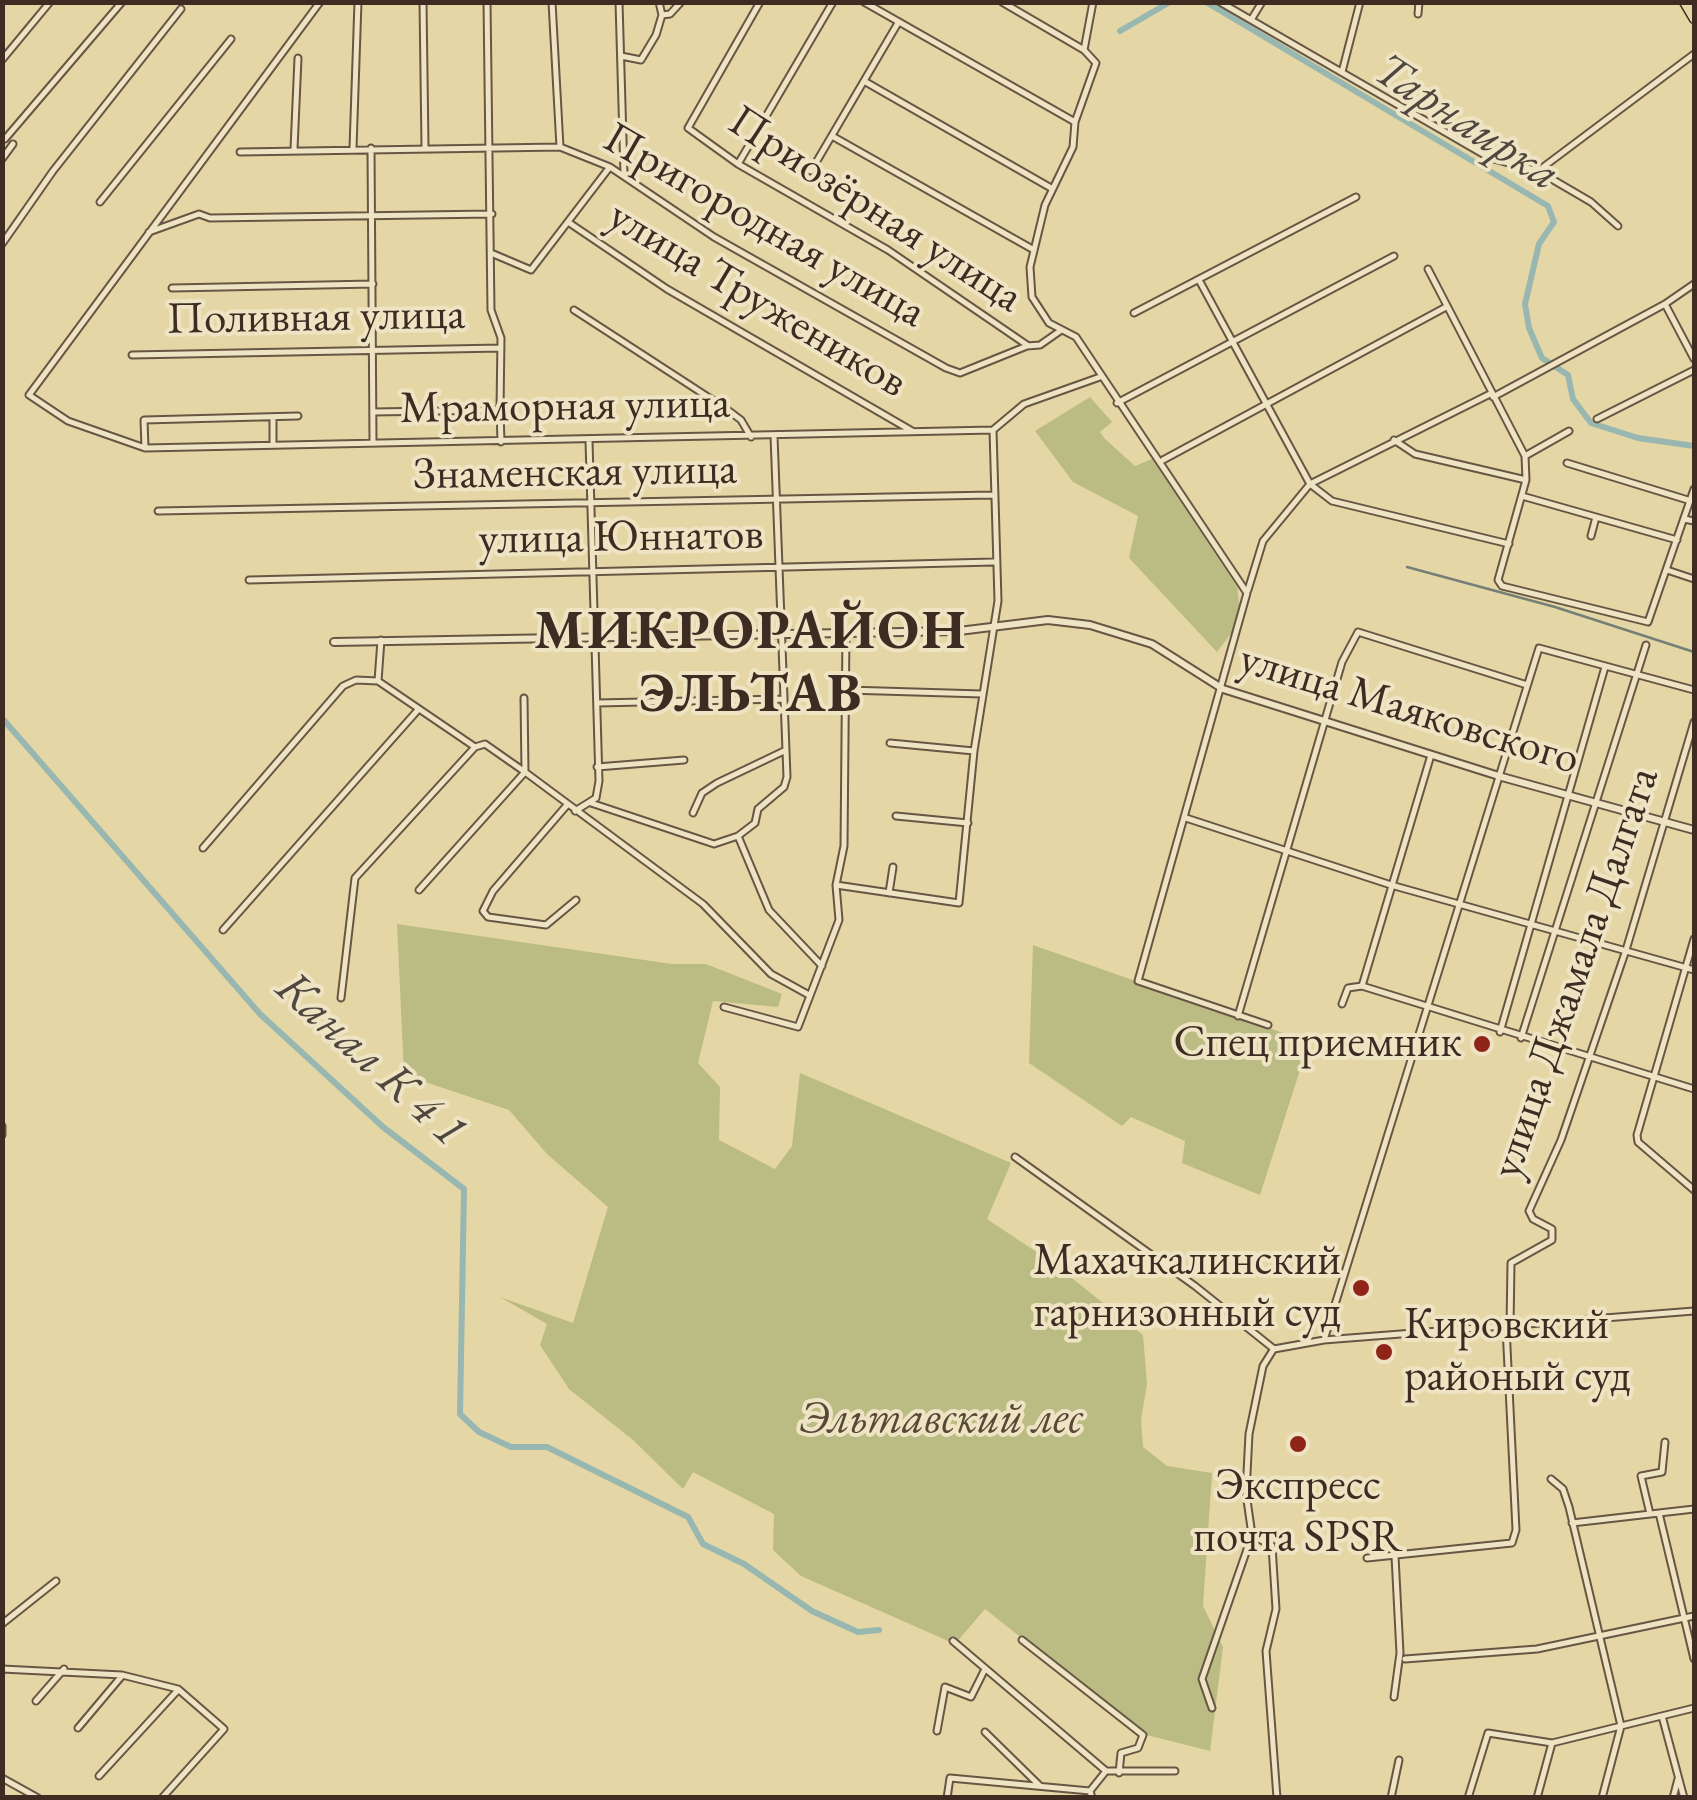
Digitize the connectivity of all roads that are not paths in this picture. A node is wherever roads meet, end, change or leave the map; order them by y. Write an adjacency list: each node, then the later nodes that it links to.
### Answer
1 (50, 2): 33 (street)
2 (122, 2): 38 (street)
3 (320, 2): 60 (street)
4 (358, 2): 43 (street)
5 (424, 2): 42 (street)
6 (487, 2): 40 (street)
7 (552, 2): 41 (street)
8 (619, 2): 31 (street)
9 (658, 2): 24 (street)
10 (681, 2): 24 (street)
11 (760, 2): 48 (street, Приозёрная улица)
12 (833, 2): 48 (street)
13 (864, 2): 27 (street)
14 (1002, 2): 29 (street)
15 (1093, 2): 29 (street)
16 (1220, 2): 26 (street)
17 (1262, 2): 26 (street)
18 (1360, 2): 34 (street)
19 (1419, 2): 23 (street)
20 (1687, 2): 22 (main road); 25 (main road)
21 (181, 9): 61 (street)
22 (1694, 9)
23 (1418, 14)
24 (662, 15): 31 (street)
25 (1694, 19)
26 (1250, 20): 34 (street)
27 (898, 23): 35 (street); 36 (street)
28 (231, 39): 55 (street)
29 (1084, 50): 36 (street)
30 (1694, 54): 51 (street)
31 (621, 56): 52 (street)
32 (298, 58): 45 (street)
33 (2, 60)
34 (1342, 72): 51 (street)
35 (864, 81): 37 (street); 53 (street)
36 (1075, 122): 53 (street)
37 (832, 136): 50 (street); 62 (street)
38 (5, 139)
39 (13, 144): 47 (street)
40 (489, 146): 41 (street, Пригородная улица); 42 (street, Пригородная улица); 56 (street)
41 (560, 146): 49 (street, Пригородная улица)
42 (424, 147): 44 (street, Пригородная улица)
43 (354, 148): 44 (street, Пригородная улица); 45 (street, Пригородная улица)
44 (371, 148): 57 (street)
45 (294, 149): 46 (street, Пригородная улица)
46 (240, 152)
47 (2, 159)
48 (738, 164): 76 (street, Приозёрная улица)
49 (610, 167): 52 (street, Пригородная улица); 58 (street)
50 (812, 171)
51 (1538, 171): 59 (street)
52 (624, 175): 76 (street, Пригородная улица)
53 (1051, 188): 62 (street)
54 (1356, 197): 66 (street)
55 (100, 202)
56 (492, 214): 57 (street); 63 (street)
57 (372, 218): 60 (street); 67 (street)
58 (568, 222): 63 (street); 93 (street, улица Тружеников)
59 (1618, 226)
60 (148, 233): 101 (street, Мраморная улица)
61 (2, 244)
62 (1034, 250): 74 (street)
63 (492, 253): 78 (street)
64 (1394, 256): 75 (street)
65 (1428, 270): 71 (street)
66 (1198, 280): 73 (street); 75 (street)
67 (372, 284): 69 (street); 77 (street)
68 (1694, 284): 70 (street)
69 (172, 288)
70 (1665, 304): 80 (street); 83 (street)
71 (1446, 307): 83 (street); 85 (street)
72 (574, 310): 94 (street)
73 (1134, 313)
74 (1061, 330): 76 (street, Пригородная улица); 82 (street)
75 (1233, 342): 84 (street); 85 (street)
76 (1027, 346)
77 (373, 347): 78 (street, Поливная улица); 79 (street, Поливная улица); 87 (street)
78 (501, 348): 86 (street)
79 (132, 355)
80 (1694, 359)
81 (1694, 370): 90 (street)
82 (1100, 377): 84 (street); 91 (street)
83 (1491, 396): 96 (street); 102 (street)
84 (1118, 403): 103 (street)
85 (1267, 404): 103 (street); 106 (street)
86 (500, 410): 87 (street); 99 (street)
87 (373, 412): 98 (street)
88 (298, 416): 89 (street)
89 (273, 417): 100 (street); 101 (street)
90 (1597, 419)
91 (993, 430): 93 (street, Мраморная улица); 108 (street)
92 (1569, 430): 102 (street)
93 (914, 432): 95 (street, Мраморная улица)
94 (750, 436): 95 (street, Мраморная улица); 97 (street, Мраморная улица)
95 (774, 436): 110 (street)
96 (1394, 440): 105 (street); 106 (street)
97 (589, 441): 99 (street, Мраморная улица); 112 (street)
98 (373, 442): 99 (street, Мраморная улица); 100 (street, Мраморная улица)
99 (501, 442)
100 (273, 444): 101 (street, Мраморная улица)
101 (145, 448)
102 (1525, 456): 105 (street)
103 (1163, 460): 126 (street)
104 (1567, 463): 111 (street)
105 (1526, 480): 109 (street)
106 (1310, 484): 119 (street); 126 (street)
107 (1694, 489): 111 (street)
108 (993, 496): 110 (street, Знаменская улица); 120 (street)
109 (1522, 496): 114 (street); 119 (street)
110 (775, 501): 112 (street, Знаменская улица); 121 (street)
111 (1690, 501): 115 (street)
112 (591, 504): 113 (street, Знаменская улица); 122 (street)
113 (158, 511)
114 (1596, 517): 117 (street); 118 (street)
115 (1684, 519): 116 (street); 118 (street)
116 (1694, 521)
117 (1591, 536)
118 (1677, 540): 123 (street)
119 (1509, 544): 123 (street)
120 (994, 562): 121 (street, улица Юннатов); 127 (street)
121 (778, 566): 122 (street, улица Юннатов); 129 (street)
122 (593, 570): 125 (street, улица Юннатов); 130 (street)
123 (1666, 570): 124 (street)
124 (1694, 579)
125 (250, 580)
126 (1247, 592): 138 (street)
127 (992, 624): 128 (street, улица Маяковского); 138 (street, улица Маяковского); 141 (street)
128 (846, 631): 129 (street, улица Маяковского); 139 (street)
129 (782, 633): 130 (street, улица Маяковского); 143 (street)
130 (596, 639): 131 (street, улица Маяковского); 144 (street)
131 (381, 640): 132 (street, улица Маяковского); 136 (street)
132 (334, 642)
133 (1646, 644): 135 (street)
134 (1605, 667): 135 (street); 137 (street); 157 (street)
135 (1636, 675): 140 (street); 159 (street)
136 (378, 682): 145 (street); 169 (street)
137 (1527, 684): 147 (street); 156 (street)
138 (1223, 689): 147 (street, улица Маяковского); 164 (street)
139 (847, 690): 141 (street); 173 (street)
140 (1694, 690)
141 (982, 694): 151 (street)
142 (524, 698): 155 (street)
143 (782, 699): 144 (street); 150 (street)
144 (596, 703): 154 (street)
145 (418, 710): 149 (street); 179 (street)
146 (1694, 722): 166 (street, улица Джамала Далгата)
147 (1325, 723): 152 (street, улица Маяковского); 170 (street)
148 (890, 743): 151 (street)
149 (475, 747): 155 (street); 188 (street)
150 (784, 751): 162 (street); 168 (street)
151 (974, 751): 165 (street)
152 (1431, 755): 156 (street, улица Маяковского); 172 (street)
153 (684, 760): 154 (street)
154 (597, 767): 158 (street)
155 (525, 772): 160 (street); 174 (street)
156 (1502, 776): 157 (street, улица Маяковского); 177 (street)
157 (1568, 794): 159 (street, улица Маяковского); 178 (street)
158 (591, 803): 161 (street); 168 (street)
159 (1598, 803): 166 (street, улица Маяковского); 180 (street)
160 (567, 805): 161 (street); 176 (street)
161 (575, 811): 187 (street)
162 (692, 813)
163 (896, 816): 165 (street)
164 (1186, 818): 170 (street); 192 (street)
165 (968, 822): 175 (street)
166 (1665, 822): 167 (street, улица Маяковского); 182 (street, улица Джамала Далгата)
167 (1694, 830)
168 (738, 836): 183 (street)
169 (203, 848)
170 (1286, 852): 172 (street); 192 (street)
171 (893, 867): 175 (street)
172 (1391, 884): 177 (street); 186 (street)
173 (836, 885): 175 (street); 183 (street)
174 (419, 890)
175 (889, 894)
176 (576, 900)
177 (1459, 904): 178 (street); 191 (street)
178 (1528, 923): 180 (street); 194 (street)
179 (224, 930)
180 (1554, 932): 182 (street); 195 (street)
181 (1694, 939): 184 (street)
182 (1626, 950): 184 (street); 196 (street, улица Джамала Далгата)
183 (822, 966): 187 (street)
184 (1686, 968): 185 (street); 197 (street)
185 (1694, 970)
186 (1362, 986): 189 (street); 191 (street)
187 (809, 995): 190 (street)
188 (341, 998)
189 (1342, 1004)
190 (724, 1007)
191 (1430, 1008): 194 (street); 205 (street)
192 (1238, 1016): 193 (street)
193 (1268, 1025)
194 (1500, 1032): 195 (street)
195 (1520, 1038): 196 (street)
196 (1588, 1058): 197 (street); 204 (street, улица Джамала Далгата)
197 (1653, 1077): 198 (street); 202 (street)
198 (1694, 1090)
199 (2, 1126): 200 (street)
200 (2, 1135)
201 (1016, 1157): 206 (street)
202 (1694, 1187)
203 (1694, 1311): 204 (street)
204 (1508, 1327): 205 (street); 214 (street)
205 (1324, 1340): 206 (street)
206 (1274, 1350): 213 (street)
207 (1665, 1442): 211 (street)
208 (1551, 1480): 212 (street)
209 (1694, 1509): 210 (street)
210 (1660, 1513): 211 (street); 218 (street)
211 (1650, 1514): 212 (street)
212 (1572, 1523): 220 (street)
213 (1252, 1535): 232 (street); 255 (street)
214 (1395, 1556): 215 (street); 230 (street)
215 (1367, 1558)
216 (56, 1581): 219 (street)
217 (1694, 1616): 218 (street)
218 (1685, 1618): 220 (street); 223 (street)
219 (2, 1624)
220 (1599, 1637): 224 (street); 235 (street)
221 (1022, 1640): 243 (street)
222 (954, 1642): 227 (street)
223 (1694, 1659)
224 (1406, 1660)
225 (2, 1669): 226 (street)
226 (64, 1669): 228 (street); 231 (street)
227 (986, 1669): 237 (street); 241 (street)
228 (122, 1675): 229 (street); 236 (street)
229 (178, 1690): 244 (street); 251 (street)
230 (1394, 1697)
231 (36, 1701)
232 (1212, 1708)
233 (1694, 1708): 234 (street)
234 (1662, 1716): 235 (street); 245 (street)
235 (1621, 1726): 239 (street); 259 (street)
236 (78, 1728)
237 (936, 1731)
238 (985, 1732): 248 (street)
239 (1552, 1743): 257 (street); 258 (street)
240 (1399, 1760): 256 (street)
241 (1106, 1771): 243 (street); 249 (street)
242 (1174, 1771): 243 (street)
243 (1120, 1773)
244 (99, 1776)
245 (1678, 1776): 260 (street); 261 (street)
246 (2, 1778): 250 (street)
247 (998, 1785): 248 (street); 252 (street); 253 (street)
248 (1043, 1788): 249 (street); 254 (street)
249 (1091, 1794)
250 (38, 1798)
251 (162, 1798)
252 (947, 1798)
253 (993, 1798)
254 (1040, 1798)
255 (1278, 1798)
256 (1392, 1798)
257 (1468, 1798)
258 (1537, 1798)
259 (1602, 1798)
260 (1672, 1798)
261 (1684, 1798)

